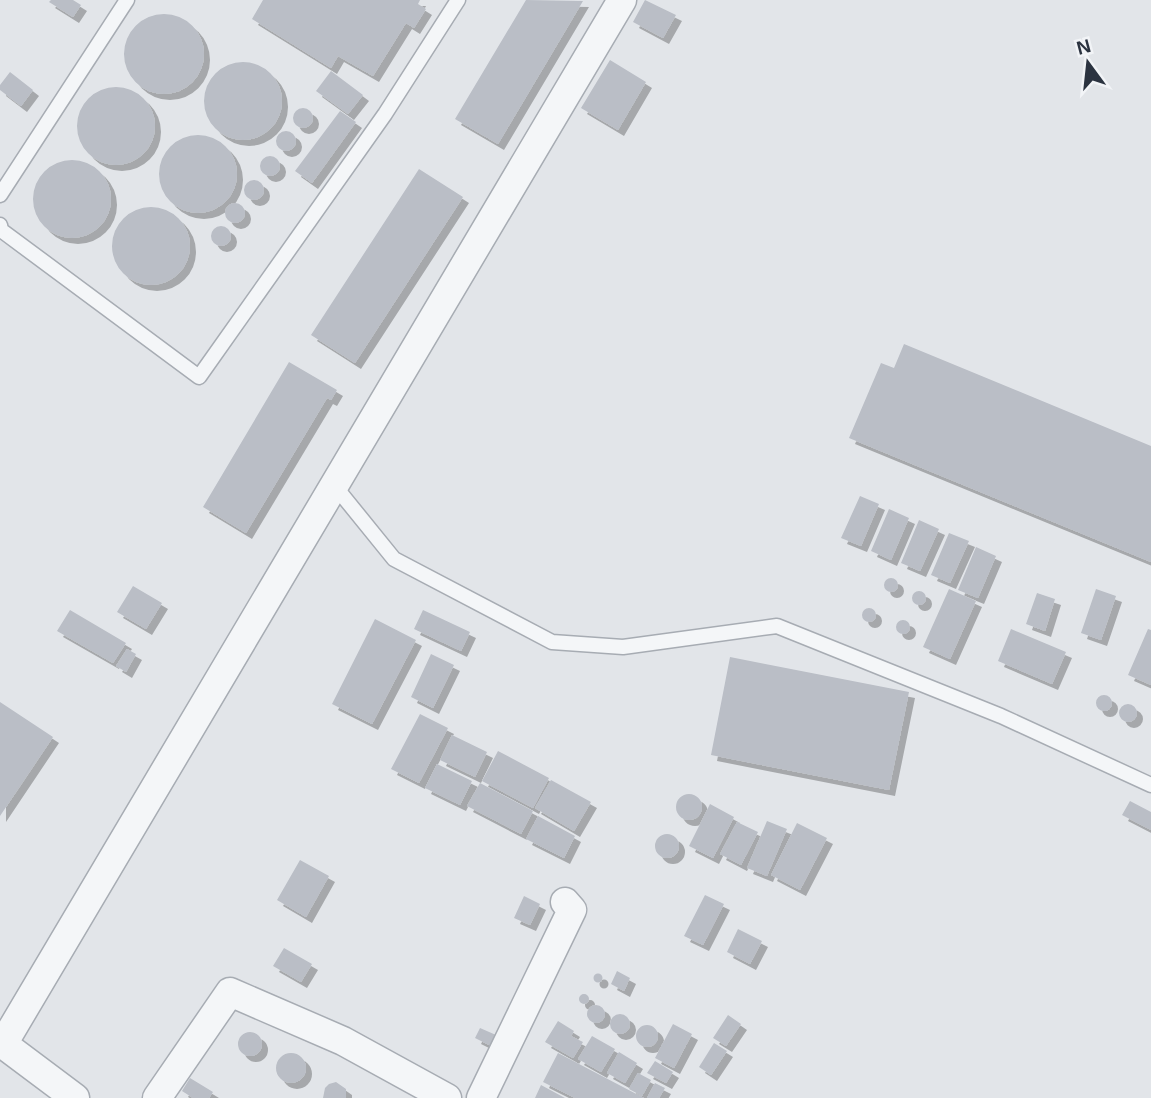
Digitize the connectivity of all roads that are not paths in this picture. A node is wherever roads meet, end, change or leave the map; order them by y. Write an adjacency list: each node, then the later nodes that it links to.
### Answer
1 (127, 0): 4 (lane)
2 (458, 0): 5 (lane)
3 (622, 0): 6 (street)
4 (0, 195)
5 (0, 225)
6 (334, 485): 7 (lane); 9 (street)
7 (1151, 785)
8 (565, 902): 13 (street)
9 (1, 1047): 10 (street)
10 (75, 1098)
11 (157, 1098): 12 (street)
12 (447, 1098)
13 (481, 1098)

